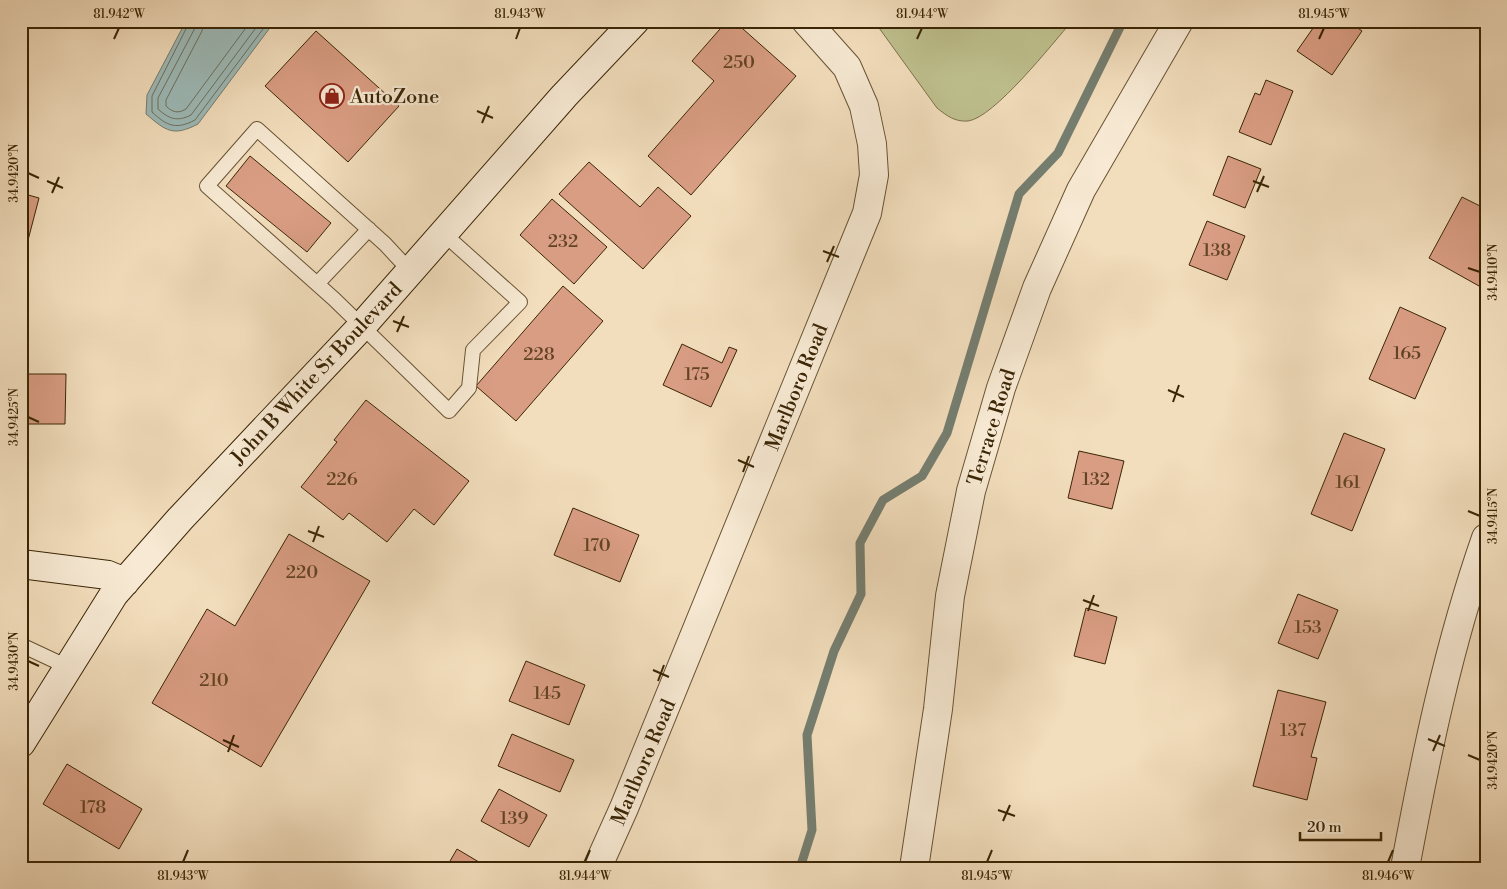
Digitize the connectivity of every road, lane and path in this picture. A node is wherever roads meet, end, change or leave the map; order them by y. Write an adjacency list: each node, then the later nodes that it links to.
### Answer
1 (635, 21): 5 (street, John B White Sr Boulevard)
2 (806, 21): 15 (street, Marlboro Road)
3 (1179, 21): 16 (street, Terrace Road)
4 (369, 229): 6 (lane); 7 (lane); 7 (lane)
5 (444, 234): 6 (street, John B White Sr Boulevard); 8 (lane)
6 (411, 272): 8 (street, John B White Sr Boulevard)
7 (317, 284): 8 (lane)
8 (362, 326): 11 (street, John B White Sr Boulevard)
9 (1486, 538): 17 (street)
10 (21, 564): 11 (street)
11 (125, 582): 13 (street, John B White Sr Boulevard)
12 (21, 645): 13 (lane)
13 (68, 667): 14 (street, John B White Sr Boulevard)
14 (21, 743)
15 (598, 867)
16 (914, 868)
17 (1405, 868)

